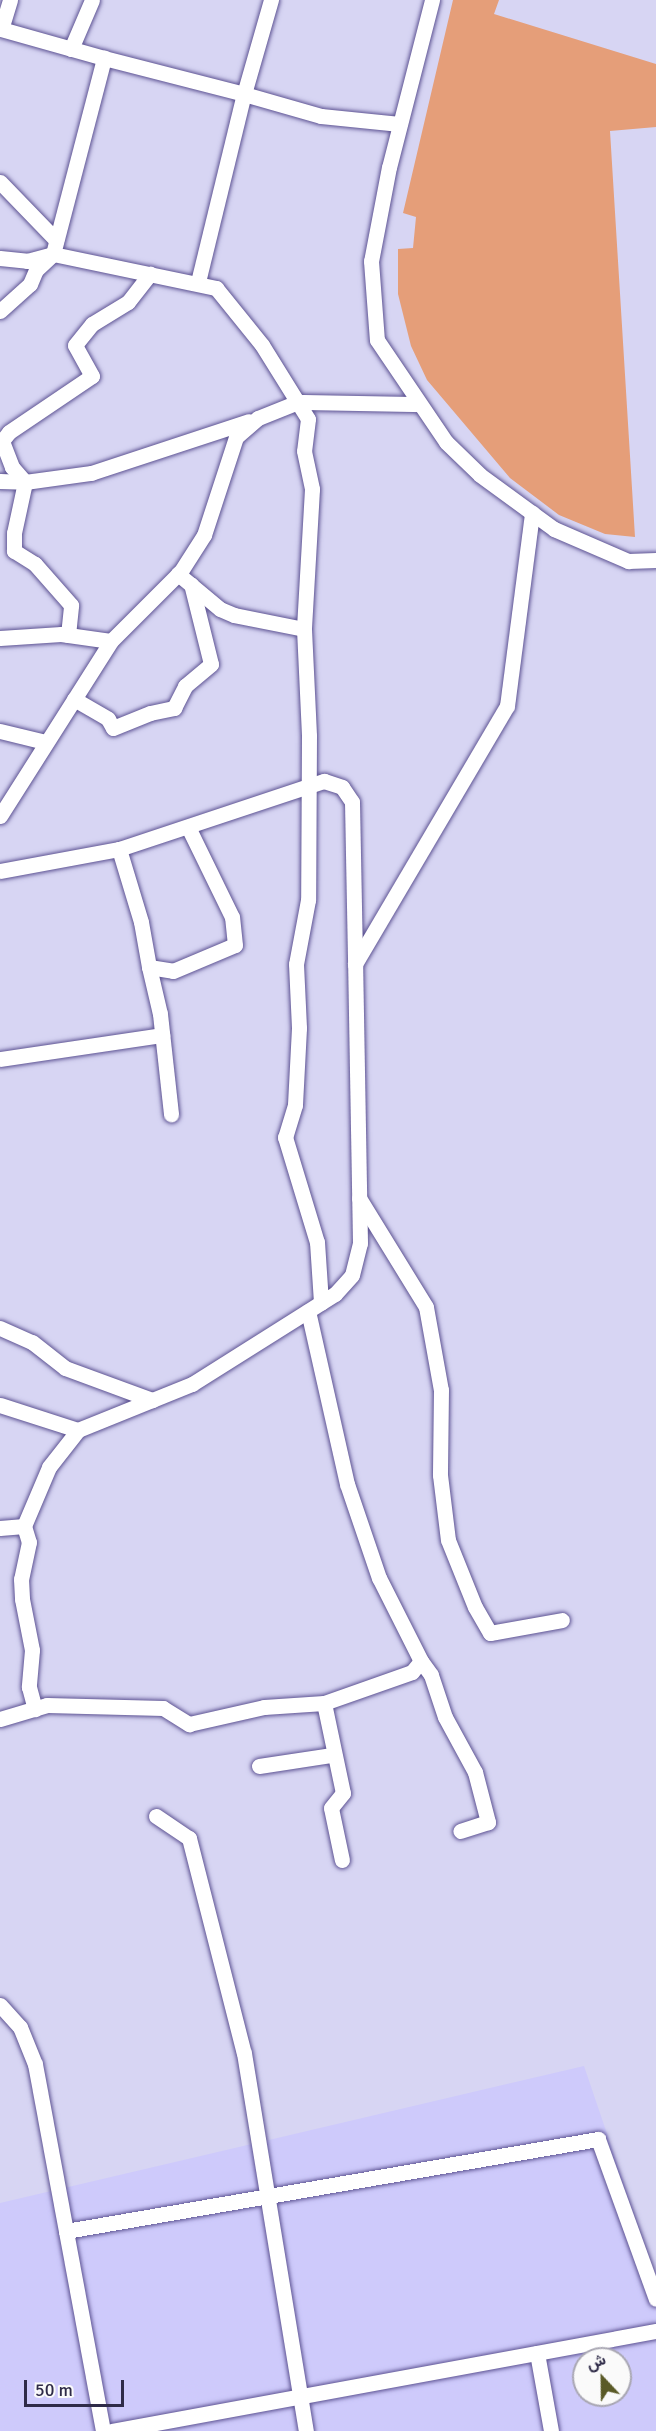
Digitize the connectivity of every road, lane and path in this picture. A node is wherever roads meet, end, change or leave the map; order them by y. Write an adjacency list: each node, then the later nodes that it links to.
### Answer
1 (10, 0): 5 (street)
2 (92, 0): 6 (street)
3 (271, 0): 8 (street)
4 (432, 0): 9 (street)
5 (0, 29): 6 (street)
6 (71, 49): 7 (street)
7 (104, 58): 8 (street); 11 (street)
8 (244, 94): 9 (street); 14 (street)
9 (400, 124): 17 (street)
10 (0, 182): 11 (street)
11 (55, 247): 12 (street); 13 (street); 15 (street)
12 (0, 258)
13 (150, 274): 14 (street); 20 (street)
14 (198, 282): 16 (street)
15 (0, 311)
16 (298, 402): 17 (street); 18 (street); 25 (street)
17 (418, 404): 21 (street)
18 (258, 418): 20 (street); 23 (street)
19 (0, 481): 20 (street)
20 (26, 482): 26 (street)
21 (532, 513): 22 (street); 37 (street)
22 (656, 561)
23 (178, 574): 24 (street); 28 (street)
24 (191, 585): 25 (street); 29 (street)
25 (304, 629): 32 (street)
26 (68, 635): 27 (street); 28 (street)
27 (0, 638)
28 (111, 641): 29 (street)
29 (74, 699): 31 (street)
30 (0, 731): 31 (street)
31 (45, 742): 33 (street)
32 (309, 785): 34 (street); 37 (street); 43 (street)
33 (0, 816)
34 (189, 829): 35 (street); 38 (street)
35 (119, 849): 36 (street); 38 (street)
36 (0, 871)
37 (355, 964): 42 (street)
38 (149, 967): 39 (street)
39 (162, 1035): 40 (street); 41 (street)
40 (0, 1059)
41 (171, 1114)
42 (359, 1198): 43 (street); 50 (street)
43 (314, 1307): 45 (street); 51 (street)
44 (0, 1328): 45 (street)
45 (152, 1400): 47 (street)
46 (0, 1405): 47 (street)
47 (78, 1430): 48 (street)
48 (24, 1526): 49 (street); 53 (street)
49 (0, 1528)
50 (562, 1620)
51 (421, 1661): 52 (street); 58 (street)
52 (324, 1703): 53 (street); 55 (street)
53 (35, 1709): 54 (street)
54 (0, 1719)
55 (332, 1755): 56 (street); 59 (street)
56 (259, 1766)
57 (156, 1816): 61 (street)
58 (460, 1831)
59 (342, 1860)
60 (0, 2006): 62 (street)
61 (266, 2196): 62 (street); 63 (street); 66 (street)
62 (66, 2231): 67 (street)
63 (656, 2299)
64 (656, 2331): 65 (street)
65 (537, 2353): 66 (street); 70 (street)
66 (301, 2397): 68 (street); 69 (street)
67 (103, 2431)
68 (112, 2431)
69 (306, 2431)
70 (551, 2431)

